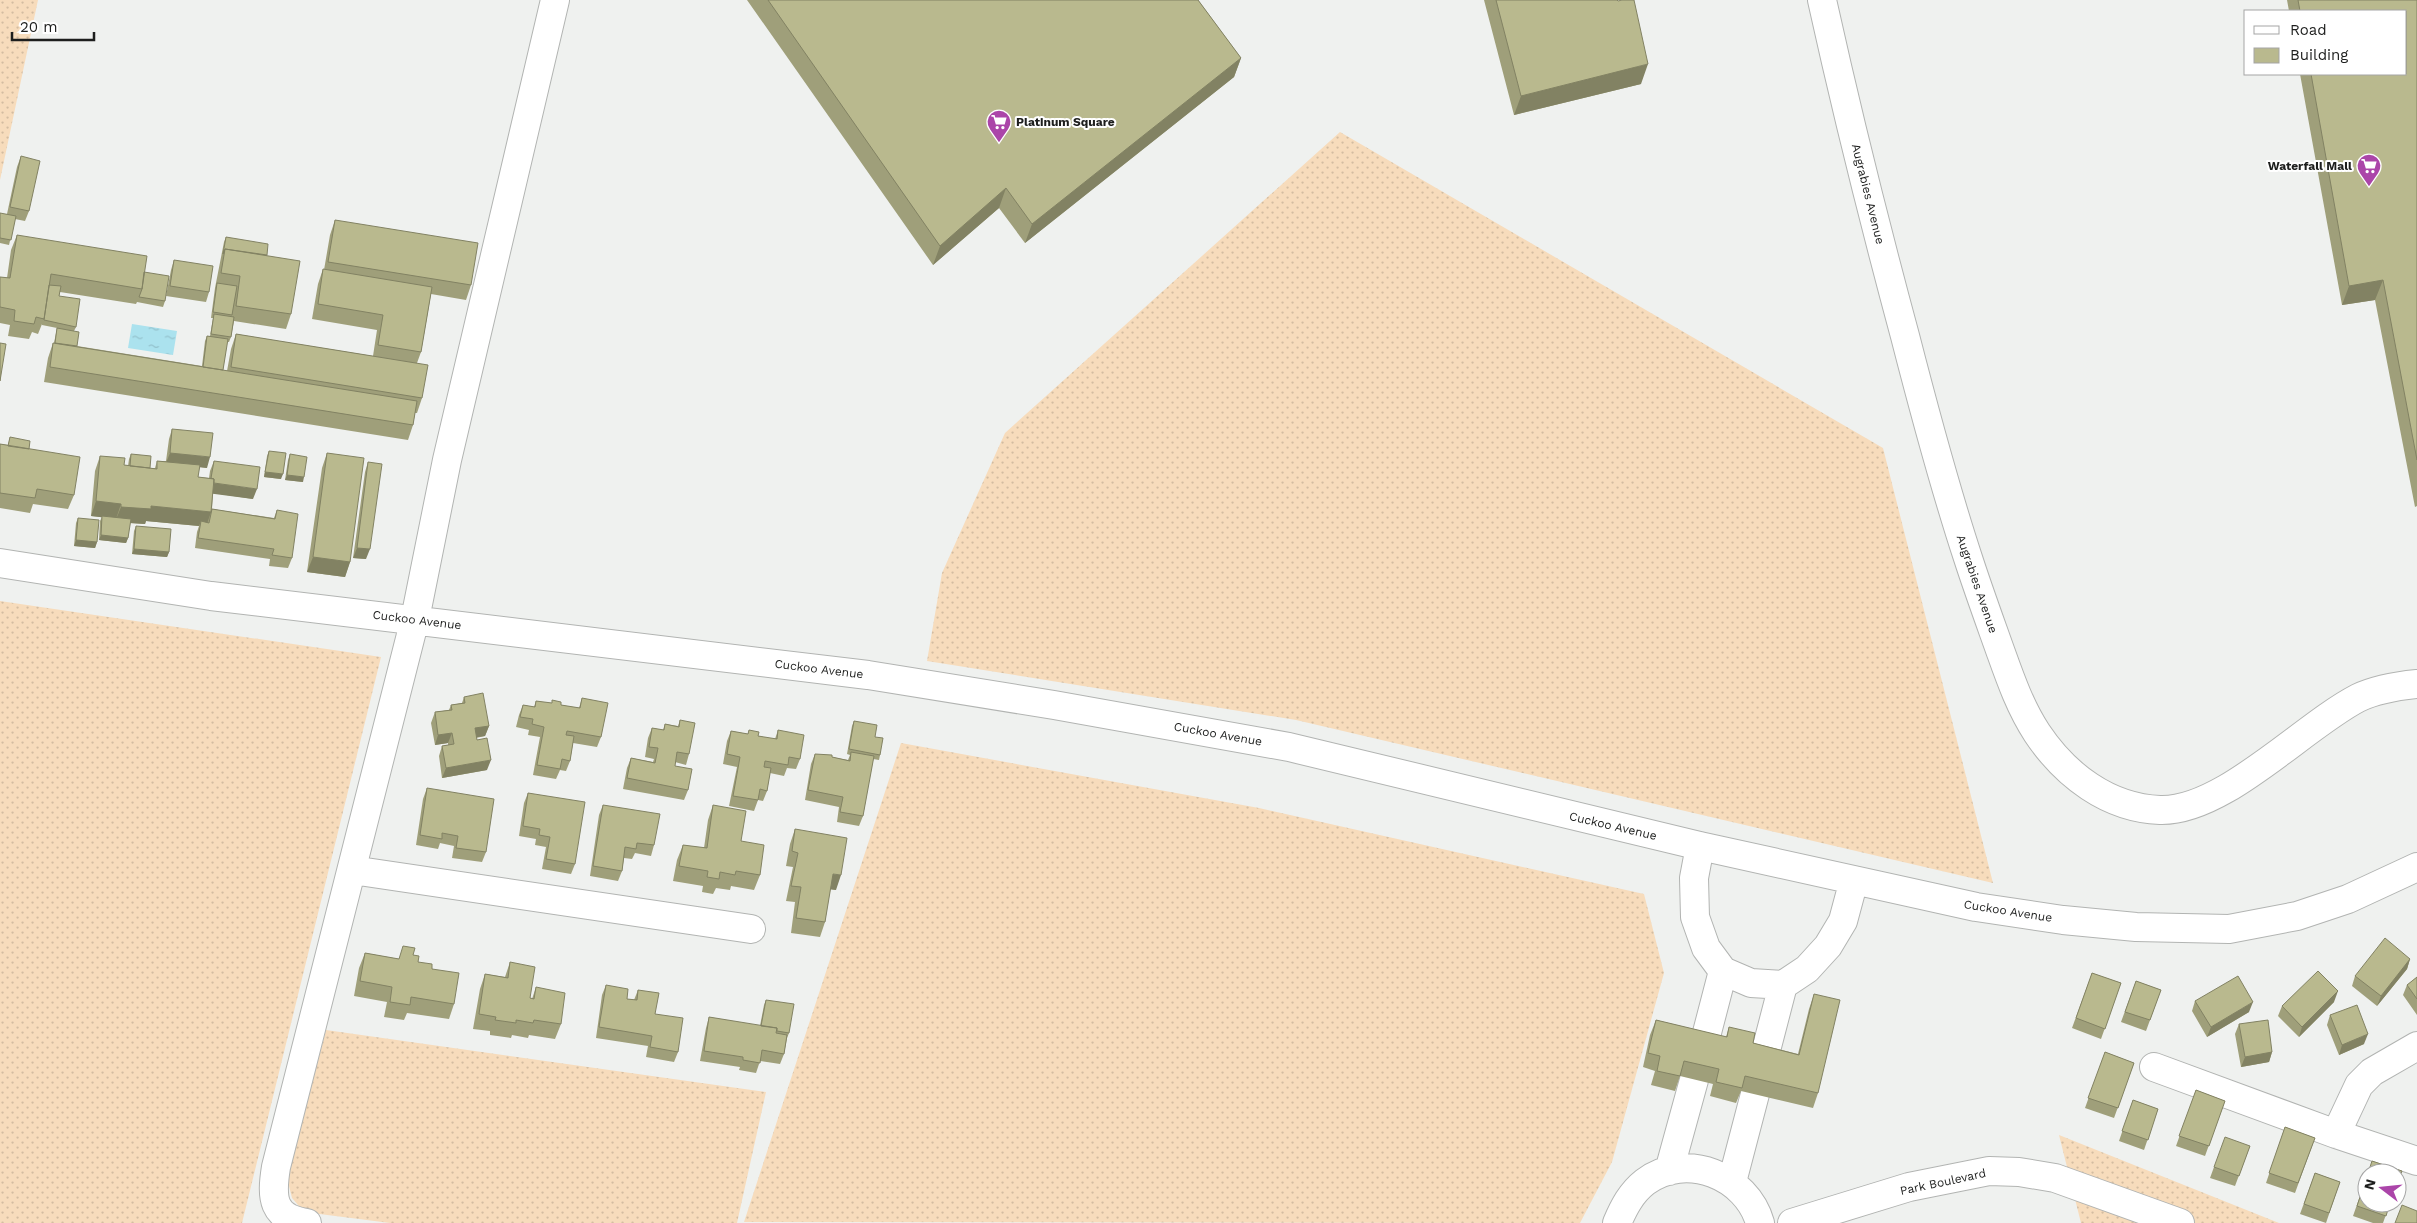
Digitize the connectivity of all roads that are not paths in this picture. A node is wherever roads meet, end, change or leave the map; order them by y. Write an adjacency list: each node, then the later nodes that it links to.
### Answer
1 (555, 0): 4 (street)
2 (1822, 0): 5 (street, Augrabies Avenue)
3 (0, 563): 4 (street, Cuckoo Avenue)
4 (414, 619): 6 (street, Cuckoo Avenue); 8 (street)
5 (2417, 684)
6 (1700, 846): 9 (street, Cuckoo Avenue); 11 (street)
7 (2417, 867): 9 (street, Cuckoo Avenue)
8 (352, 870): 10 (street); 23 (street)
9 (1854, 880): 12 (street)
10 (751, 929)
11 (1723, 971): 12 (street); 14 (street)
12 (1784, 985): 15 (street)
13 (2417, 1046): 19 (street)
14 (1703, 1048)
15 (1763, 1062)
16 (2154, 1067): 19 (street)
17 (1694, 1080): 21 (street)
18 (1755, 1094): 22 (street)
19 (2336, 1134): 20 (street)
20 (2417, 1161)
21 (1669, 1170): 22 (street); 24 (street)
22 (1732, 1182): 25 (street)
23 (308, 1223)
24 (1617, 1223)
25 (1760, 1223)
26 (1792, 1223): 27 (street, Park Boulevard)
27 (2180, 1223)

